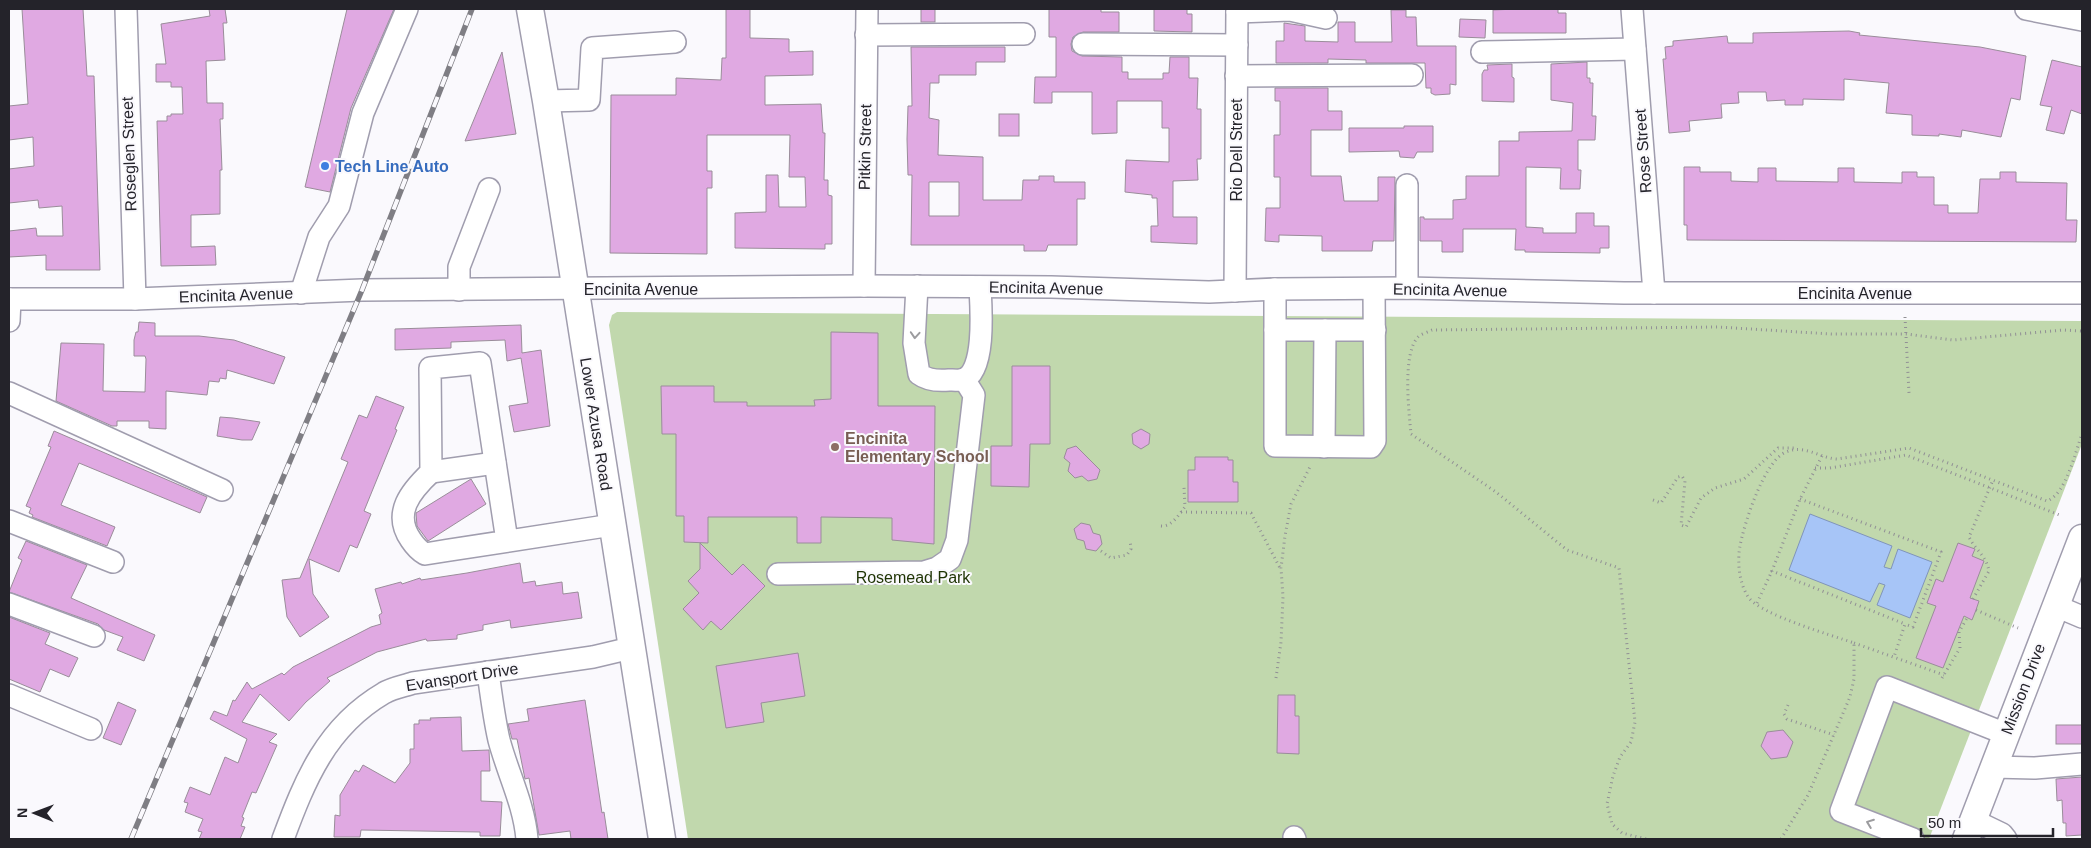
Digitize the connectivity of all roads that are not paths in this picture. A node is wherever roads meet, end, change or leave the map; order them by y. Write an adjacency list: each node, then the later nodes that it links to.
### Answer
1 (126, 9): 34 (street, Roseglen Street)
2 (407, 9): 31 (street)
3 (530, 9): 19 (main road, Lower Azusa Road)
4 (867, 9): 11 (street, Pitkin Street)
5 (1632, 9): 15 (street, Rose Street)
6 (2026, 9): 9 (street)
7 (1237, 10): 8 (street); 14 (street, Rio Dell Street)
8 (1326, 18)
9 (2082, 20)
10 (1024, 34): 11 (street)
11 (866, 35): 22 (street, Pitkin Street)
12 (675, 42): 19 (street)
13 (1083, 44): 14 (street)
14 (1237, 45): 18 (street, Rio Dell Street)
15 (1635, 49): 16 (street); 32 (street, Rose Street)
16 (1482, 52)
17 (1412, 75): 18 (street)
18 (1236, 76): 30 (street, Rio Dell Street)
19 (546, 100): 26 (main road, Lower Azusa Road)
20 (1407, 186): 25 (street)
21 (488, 188): 29 (street)
22 (864, 286): 23 (street, Encinita Avenue); 26 (street, Encinita Avenue)
23 (917, 286): 24 (street, Encinita Avenue); 40 (street, one-way to 40)
24 (980, 287): 30 (street, Encinita Avenue); 40 (street)
25 (1407, 288): 28 (street, Encinita Avenue); 32 (street, Encinita Avenue)
26 (574, 289): 29 (street, Encinita Avenue); 47 (main road, Lower Azusa Road)
27 (1275, 289): 28 (street, Encinita Avenue); 30 (street, Encinita Avenue); 37 (street)
28 (1374, 289): 39 (street)
29 (458, 290): 31 (street, Encinita Avenue)
30 (1235, 291)
31 (301, 293): 34 (street, Encinita Avenue)
32 (1654, 293): 33 (street, Encinita Avenue)
33 (2082, 293)
34 (135, 298): 35 (street, Encinita Avenue)
35 (9, 299): 36 (street)
36 (9, 321)
37 (1276, 330): 38 (street); 42 (street)
38 (1325, 330): 39 (street); 42 (street)
39 (1375, 330): 42 (street)
40 (964, 379): 51 (street)
41 (9, 393): 45 (street)
42 (1324, 447)
43 (495, 463): 44 (street); 44 (street); 49 (street)
44 (431, 472): 49 (street)
45 (222, 490)
46 (9, 521): 50 (street)
47 (612, 525): 49 (street); 56 (main road, Lower Azusa Road)
48 (2082, 538): 53 (main road, Mission Drive)
49 (507, 541)
50 (113, 562)
51 (778, 574)
52 (9, 604): 55 (street)
53 (2056, 606): 54 (street); 60 (main road, Mission Drive)
54 (2082, 617)
55 (94, 636)
56 (631, 648): 57 (street, Evansport Drive); 67 (main road, Lower Azusa Road)
57 (488, 672): 65 (street, Evansport Drive); 66 (street)
58 (9, 695): 59 (street)
59 (91, 729)
60 (2006, 734): 62 (main road, Mission Drive); 64 (street, one-way to 60)
61 (2082, 764): 62 (street)
62 (1993, 767): 63 (main road, Mission Drive)
63 (1969, 830): 68 (street)
64 (1906, 836)
65 (283, 839)
66 (528, 839)
67 (662, 839)
68 (2006, 839)

